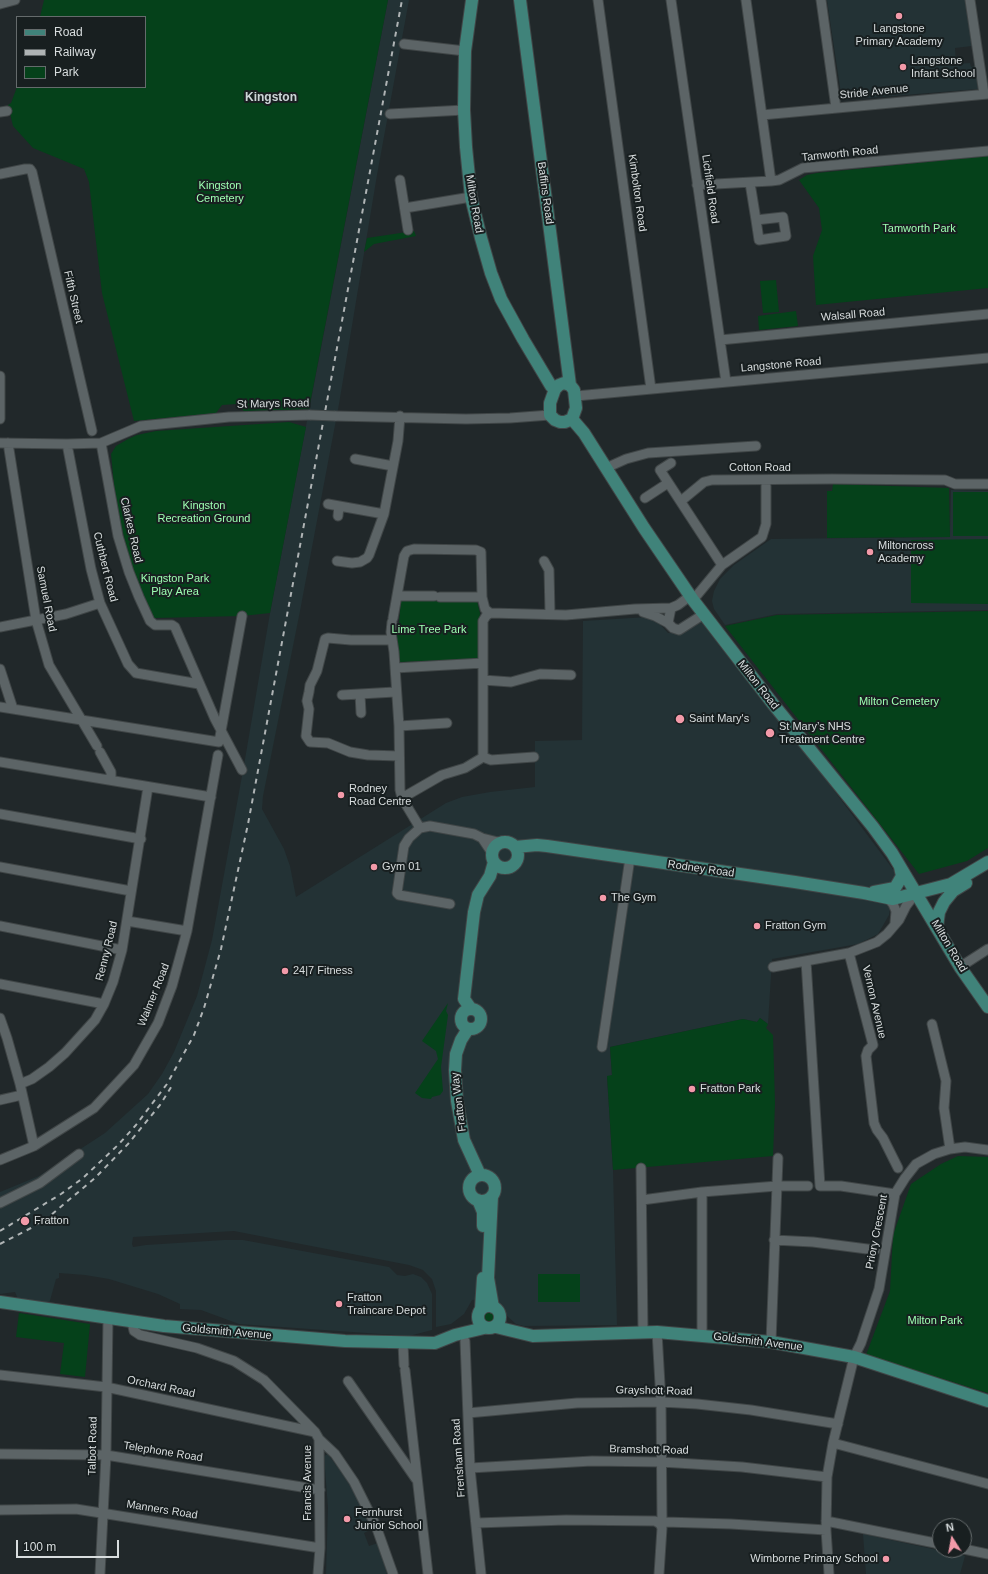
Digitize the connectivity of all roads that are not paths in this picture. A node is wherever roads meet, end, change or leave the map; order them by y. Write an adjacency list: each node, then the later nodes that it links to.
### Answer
1 (15, 0): 9 (street)
2 (472, 0): 11 (main road, Milton Road)
3 (520, 0): 32 (main road, Baffins Road)
4 (598, 0): 34 (street, Kimbolton Road)
5 (671, 0): 22 (street, Lichfield Road)
6 (746, 0): 16 (street)
7 (821, 0): 13 (street)
8 (970, 0): 12 (street)
9 (0, 4)
10 (404, 44): 11 (street)
11 (465, 51): 14 (main road, Milton Road)
12 (986, 94): 13 (street, Stride Avenue)
13 (836, 108): 16 (street, Stride Avenue)
14 (464, 110): 15 (street); 23 (main road, Milton Road)
15 (390, 114)
16 (762, 115): 20 (street)
17 (988, 151): 20 (street, Tamworth Road)
18 (0, 174): 40 (street, Fifth Street)
19 (400, 180): 24 (street)
20 (771, 181): 21 (street, Tamworth Road)
21 (750, 182): 22 (street, Tamworth Road); 25 (street)
22 (698, 185): 28 (street, Lichfield Road)
23 (471, 197): 24 (street); 33 (main road, Milton Road)
24 (405, 208): 26 (street)
25 (756, 220)
26 (408, 230)
27 (988, 314): 28 (street, Walsall Road)
28 (720, 340): 31 (street, Lichfield Road)
29 (988, 358): 31 (street, Langstone Road)
30 (0, 376): 39 (street)
31 (726, 382): 34 (street, Langstone Road)
32 (570, 385): 33 (main road); 35 (main road)
33 (555, 389): 36 (main road)
34 (651, 389): 35 (street, Langstone Road)
35 (576, 396): 38 (main road)
36 (550, 415): 37 (street, St Marys Road); 38 (main road)
37 (400, 416): 42 (street, St Marys Road, bridge); 47 (street)
38 (572, 419): 48 (main road, Milton Road)
39 (0, 420)
40 (92, 431)
41 (4, 443): 43 (street, St Marys Road); 71 (street, Samuel Road)
42 (101, 443): 43 (street, St Marys Road); 80 (street, Clarkes Road)
43 (67, 444): 64 (street, Cuthbert Road)
44 (756, 446): 48 (street)
45 (355, 459): 47 (street)
46 (671, 464): 50 (street)
47 (393, 466): 56 (street)
48 (606, 468): 63 (main road, Milton Road)
49 (766, 480): 51 (street, Cotton Road); 53 (street, Cotton Road); 60 (street)
50 (668, 483): 52 (street); 53 (street)
51 (988, 484)
52 (645, 498)
53 (681, 501): 60 (street)
54 (328, 504): 55 (street)
55 (339, 506): 56 (street); 57 (street)
56 (384, 514): 58 (street)
57 (338, 516)
58 (337, 561)
59 (544, 561): 68 (street)
60 (722, 565): 63 (street)
61 (397, 596): 62 (street); 62 (street); 74 (street)
62 (482, 596): 67 (street)
63 (692, 598): 65 (street); 69 (main road, Milton Road)
64 (100, 603): 71 (street); 80 (street, Cuthbert Road)
65 (670, 608): 66 (street); 72 (street)
66 (636, 609): 68 (street); 72 (street)
67 (490, 613): 68 (street); 75 (street)
68 (550, 614)
69 (704, 614): 72 (street); 110 (main road, Milton Road)
70 (242, 616): 90 (street)
71 (36, 620): 73 (street); 87 (street, Samuel Road)
72 (668, 623)
73 (0, 627)
74 (392, 640): 76 (street); 92 (street)
75 (483, 663): 76 (street); 79 (street)
76 (395, 668): 81 (street)
77 (0, 669): 85 (street)
78 (571, 675): 79 (street)
79 (483, 680): 94 (street)
80 (199, 684): 90 (street, Clarkes Road)
81 (396, 692): 82 (street); 89 (street)
82 (360, 694): 83 (street); 86 (street)
83 (342, 695)
84 (0, 707): 85 (street)
85 (13, 709): 87 (street)
86 (361, 713)
87 (81, 720): 90 (street); 97 (street, Samuel Road)
88 (447, 723): 89 (street)
89 (399, 726): 92 (street)
90 (221, 732): 96 (street, Clarkes Road)
91 (218, 755): 99 (street, Walmer Road)
92 (399, 756): 100 (street)
93 (534, 757): 94 (street)
94 (481, 758): 100 (street)
95 (0, 762): 97 (street)
96 (242, 770)
97 (111, 780): 98 (street)
98 (148, 787): 99 (street); 104 (street, Renny Road)
99 (211, 797): 123 (street, Walmer Road)
100 (402, 798): 102 (street)
101 (0, 814): 104 (street)
102 (420, 828): 103 (street); 118 (street)
103 (482, 838): 105 (street); 107 (street)
104 (141, 839): 115 (street, Renny Road)
105 (502, 843): 106 (main road); 107 (main road)
106 (516, 852): 108 (main road, Rodney Road); 112 (main road)
107 (493, 857): 112 (main road); 113 (main road, Fratton Way)
108 (630, 858): 116 (main road, Rodney Road); 136 (street)
109 (987, 863): 114 (main road); 122 (main road)
110 (900, 866): 114 (main road, Milton Road); 116 (main road, Rodney Road)
111 (0, 867): 115 (street)
112 (507, 868): 113 (main road)
113 (482, 888): 148 (main road, Fratton Way)
114 (914, 890): 116 (main road, Rodney Road); 117 (main road, Rodney Road); 120 (street); 122 (main road, Milton Road)
115 (131, 891): 119 (street, Renny Road)
116 (864, 893): 117 (main road, Rodney Road)
117 (888, 898): 120 (street)
118 (450, 904)
119 (127, 921): 123 (street); 125 (street, Renny Road)
120 (895, 925): 126 (street)
121 (0, 926): 125 (street)
122 (937, 927): 129 (main road, Milton Road)
123 (187, 932): 140 (street, Walmer Road)
124 (988, 949): 129 (street)
125 (122, 950): 131 (street, Renny Road)
126 (849, 953): 127 (street); 147 (street, Vernon Avenue)
127 (806, 961): 128 (street); 152 (street)
128 (773, 967)
129 (960, 967): 132 (main road, Milton Road)
130 (0, 984): 131 (street)
131 (104, 1004): 137 (street, Renny Road)
132 (988, 1007)
133 (0, 1018): 135 (street)
134 (932, 1024): 141 (street)
135 (4, 1039): 137 (street)
136 (602, 1047)
137 (20, 1084): 138 (street)
138 (22, 1095): 139 (street); 140 (street)
139 (0, 1100)
140 (34, 1146): 145 (street, Walmer Road)
141 (950, 1149): 142 (street, Priory Crescent); 152 (street, Priory Crescent)
142 (988, 1150)
143 (79, 1154): 156 (street)
144 (778, 1158): 149 (street)
145 (0, 1160)
146 (641, 1168): 155 (street)
147 (898, 1168)
148 (480, 1175): 153 (main road, Fratton Way); 154 (main road)
149 (777, 1186): 150 (street); 151 (street); 157 (street)
150 (808, 1186)
151 (702, 1192): 155 (street); 168 (street)
152 (896, 1194): 173 (street, Priory Crescent)
153 (492, 1196): 154 (main road); 160 (main road, Fratton Way)
154 (478, 1200): 160 (main road)
155 (642, 1200): 165 (street)
156 (0, 1203)
157 (774, 1240): 158 (street); 171 (street)
158 (875, 1250)
159 (0, 1302): 161 (main road, Goldsmith Avenue)
160 (488, 1311): 164 (main road); 164 (main road); 167 (main road); 169 (main road, Goldsmith Avenue)
161 (108, 1318): 162 (main road, Goldsmith Avenue); 176 (street, Talbot Road)
162 (132, 1322): 163 (main road, Goldsmith Avenue); 170 (street, Francis Avenue)
163 (164, 1326): 170 (street); 172 (main road, Goldsmith Avenue)
164 (490, 1327): 167 (main road, Goldsmith Avenue); 169 (main road, Goldsmith Avenue)
165 (644, 1332): 166 (main road, Goldsmith Avenue); 167 (main road, Goldsmith Avenue)
166 (657, 1332): 168 (main road, Goldsmith Avenue); 178 (street)
167 (520, 1333)
168 (702, 1335): 171 (main road, Goldsmith Avenue)
169 (460, 1338): 172 (main road, Goldsmith Avenue); 179 (street, Frensham Road)
170 (162, 1340): 181 (street, Francis Avenue)
171 (771, 1342): 173 (main road, Goldsmith Avenue)
172 (402, 1343): 188 (street)
173 (854, 1357): 177 (main road, Goldsmith Avenue); 180 (street, Priory Crescent)
174 (0, 1375): 176 (street, Orchard Road)
175 (348, 1381): 188 (street)
176 (106, 1387): 181 (street, Orchard Road); 184 (street, Talbot Road)
177 (988, 1401)
178 (661, 1402): 179 (street, Grayshott Road); 180 (street, Grayshott Road); 185 (street)
179 (468, 1412): 186 (street, Frensham Road)
180 (838, 1424): 182 (street, Priory Crescent)
181 (317, 1435): 190 (street, Francis Avenue); 203 (street)
182 (833, 1443): 187 (street, Priory Crescent); 189 (street)
183 (0, 1454): 184 (street, Telephone Road)
184 (106, 1455): 190 (street, Telephone Road); 192 (street, Talbot Road)
185 (661, 1462): 186 (street, Bramshott Road); 187 (street, Bramshott Road); 194 (street)
186 (470, 1468): 195 (street, Frensham Road)
187 (827, 1477): 193 (street, Priory Crescent)
188 (417, 1481): 204 (street)
189 (988, 1484)
190 (320, 1490): 198 (street, Francis Avenue)
191 (0, 1510): 192 (street, Manners Road)
192 (103, 1512): 198 (street, Manners Road); 201 (street, Talbot Road)
193 (826, 1521): 196 (street, Priory Crescent); 197 (street)
194 (661, 1522): 195 (street); 196 (street); 206 (street)
195 (476, 1523): 205 (street, Frensham Road)
196 (826, 1530): 207 (street, Priory Crescent)
197 (932, 1542)
198 (320, 1548): 202 (street, Francis Avenue)
199 (972, 1551): 200 (street)
200 (988, 1554)
201 (100, 1574)
202 (318, 1574)
203 (393, 1574)
204 (428, 1574)
205 (481, 1574)
206 (659, 1574)
207 (830, 1574)

